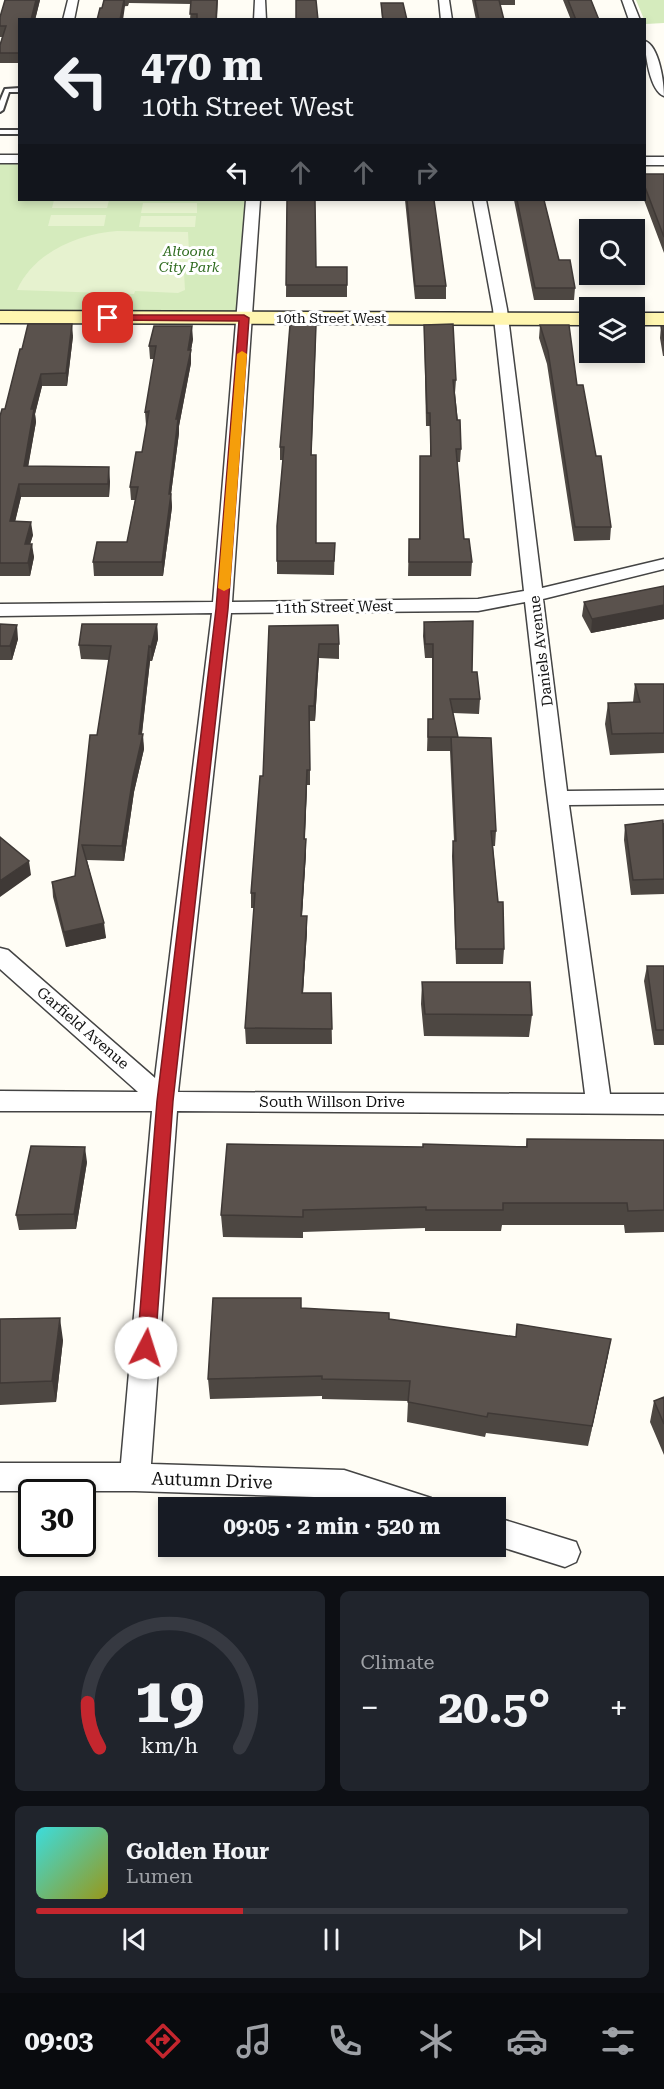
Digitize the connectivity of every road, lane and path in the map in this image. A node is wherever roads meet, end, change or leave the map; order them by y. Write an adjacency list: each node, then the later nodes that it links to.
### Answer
1 (74, 0): 5 (street)
2 (260, 0): 6 (street)
3 (444, 0): 7 (street)
4 (627, 0): 8 (street)
5 (69, 18)
6 (260, 18)
7 (447, 18)
8 (634, 18)
9 (646, 47): 11 (street)
10 (4, 90): 12 (lane)
11 (664, 92)
12 (0, 110)
13 (0, 132): 14 (lane)
14 (18, 132)
15 (0, 159): 16 (street)
16 (18, 159)
17 (646, 160): 18 (street)
18 (664, 161)
19 (253, 201): 22 (street)
20 (479, 201): 23 (street, Daniels Avenue)
21 (0, 317): 22 (street, 10th Street West)
22 (244, 318): 23 (street, 10th Street West); 29 (street)
23 (501, 319): 24 (street, 10th Street West); 28 (street, Daniels Avenue)
24 (579, 319)
25 (645, 319): 26 (street)
26 (664, 319)
27 (664, 564): 28 (street, 11th Street West)
28 (534, 595): 29 (street, 11th Street West); 32 (street, Daniels Avenue)
29 (222, 609): 30 (street, 11th Street West); 35 (street)
30 (0, 610)
31 (664, 797): 32 (street)
32 (558, 798): 36 (street, Daniels Avenue)
33 (0, 956): 35 (street, Garfield Avenue)
34 (0, 1101): 35 (street, South Willson Drive)
35 (165, 1101): 36 (street, South Willson Drive); 39 (street)
36 (599, 1104): 37 (street, South Willson Drive)
37 (664, 1104)
38 (0, 1477): 39 (street, Autumn Drive)
39 (135, 1477): 40 (street, Autumn Drive)
40 (385, 1497)
41 (506, 1533): 42 (street)
42 (565, 1552)

